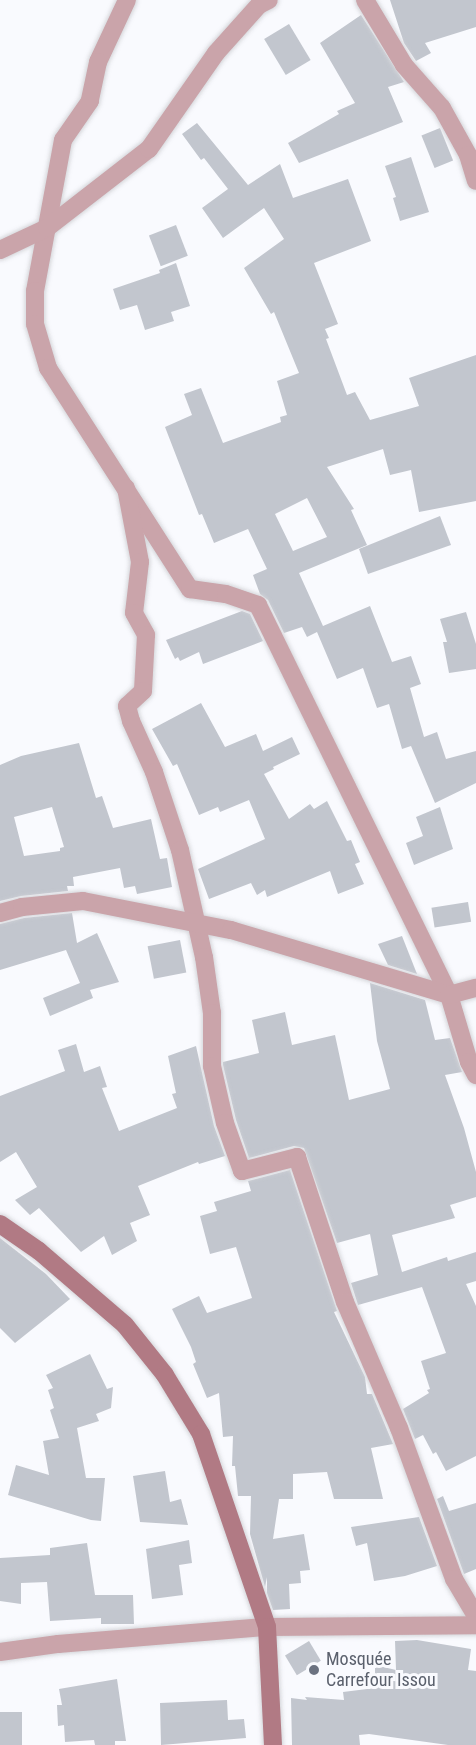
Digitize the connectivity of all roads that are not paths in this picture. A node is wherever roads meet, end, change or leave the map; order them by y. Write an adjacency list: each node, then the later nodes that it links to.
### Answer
1 (127, 0): 5 (street)
2 (269, 0): 5 (street)
3 (365, 0): 4 (street)
4 (476, 181)
5 (46, 228): 6 (street); 7 (street)
6 (0, 250)
7 (126, 488): 9 (street); 11 (street)
8 (0, 913): 9 (street)
9 (195, 922): 11 (street); 14 (street)
10 (476, 988): 11 (street)
11 (449, 994): 12 (street)
12 (476, 1075)
13 (0, 1224): 16 (street)
14 (476, 1616)
15 (476, 1625): 16 (street)
16 (267, 1627): 17 (street); 18 (street)
17 (0, 1652)
18 (273, 1745)

